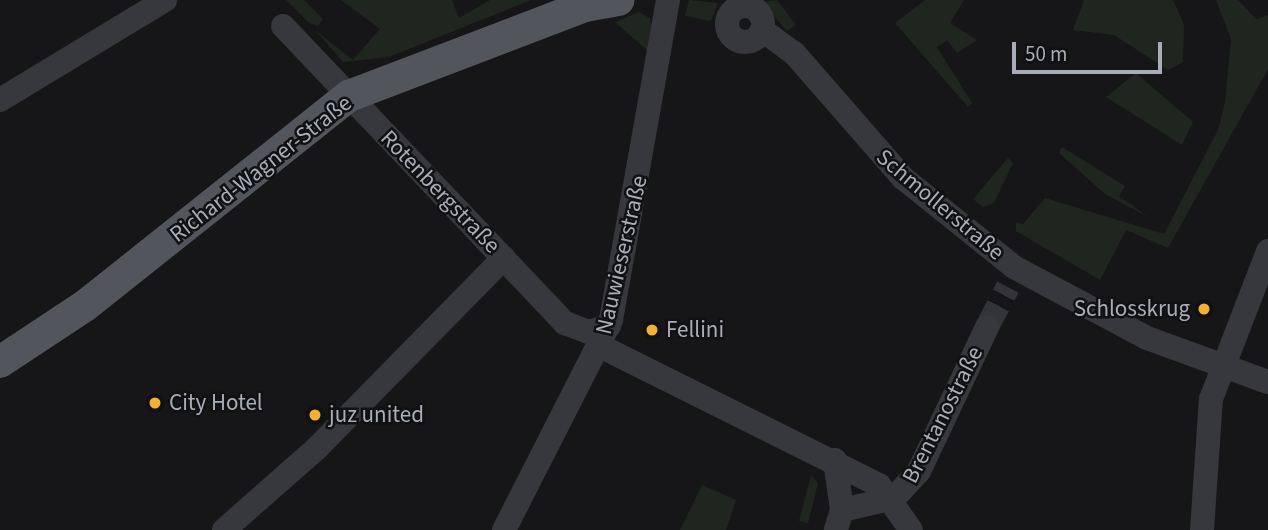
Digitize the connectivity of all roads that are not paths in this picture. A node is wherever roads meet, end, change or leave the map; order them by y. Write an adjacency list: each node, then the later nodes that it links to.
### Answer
1 (165, 0): 8 (street)
2 (618, 0): 4 (main road, Richard-Wagner-Straße)
3 (668, 0): 12 (street, Nauwieserstraße)
4 (586, 2): 7 (main road, Richard-Wagner-Straße)
5 (283, 26): 7 (street, Rotenbergstraße)
6 (762, 30): 14 (street, Schmollerstraße)
7 (349, 96): 10 (street, Rotenbergstraße); 13 (main road, Richard-Wagner-Straße)
8 (0, 100)
9 (1268, 251): 14 (street)
10 (504, 258): 12 (street, Rotenbergstraße); 19 (street)
11 (988, 327): 17 (street, Brentanostraße)
12 (604, 336): 16 (street); 20 (street, Nauwieserstraße)
13 (0, 362)
14 (1222, 369): 15 (street, Schmollerstraße); 22 (street)
15 (1268, 382)
16 (835, 460): 17 (street); 18 (street)
17 (894, 498): 18 (street); 21 (street)
18 (839, 520)
19 (224, 530)
20 (503, 530)
21 (911, 530)
22 (1202, 530)

